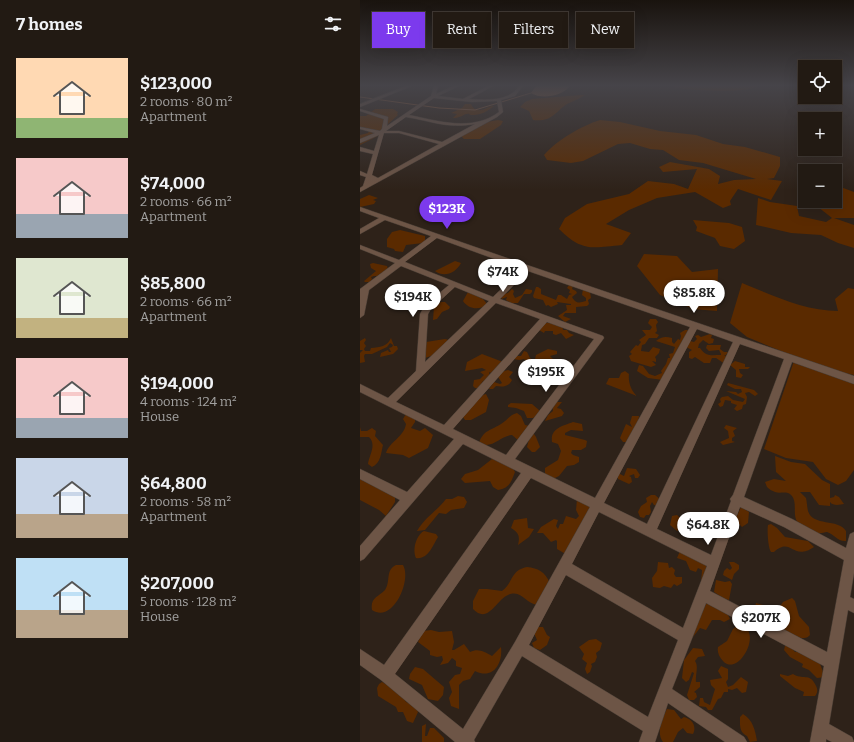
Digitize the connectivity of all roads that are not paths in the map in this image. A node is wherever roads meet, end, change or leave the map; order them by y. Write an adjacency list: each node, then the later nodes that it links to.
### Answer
1 (386, 121): 7 (street)
2 (398, 121): 7 (street)
3 (424, 121): 4 (street)
4 (479, 121)
5 (485, 121): 9 (street)
6 (360, 128): 7 (street)
7 (382, 131): 8 (street); 9 (street); 11 (street)
8 (360, 141)
9 (443, 144): 14 (street)
10 (360, 149): 11 (street)
11 (376, 154): 13 (street)
12 (360, 173): 13 (street)
13 (369, 176): 14 (street); 15 (street)
14 (378, 179): 15 (street)
15 (366, 187): 16 (street)
16 (360, 190)
17 (360, 209): 18 (street)
18 (383, 218): 19 (street); 20 (street)
19 (360, 232)
20 (436, 236): 22 (street); 23 (street)
21 (360, 247): 22 (street)
22 (400, 264): 24 (street); 25 (street)
23 (527, 268): 26 (street); 29 (street)
24 (454, 284): 26 (street); 32 (street)
25 (363, 291): 27 (street)
26 (494, 300): 28 (street); 32 (street)
27 (360, 315)
28 (545, 319): 36 (street); 38 (street)
29 (695, 325): 30 (street); 43 (street)
30 (738, 340): 31 (street); 44 (street)
31 (789, 357): 33 (street); 42 (street)
32 (420, 373): 35 (street)
33 (854, 380)
34 (360, 388): 35 (street)
35 (390, 402): 36 (street)
36 (446, 430): 37 (street)
37 (462, 438): 38 (street); 41 (street)
38 (508, 460): 39 (street)
39 (529, 471): 43 (street); 56 (street)
40 (360, 474): 41 (street)
41 (409, 499): 46 (street)
42 (736, 500): 47 (street); 48 (street)
43 (597, 505): 44 (street); 49 (street)
44 (650, 531): 48 (street)
45 (854, 538): 47 (street)
46 (360, 555)
47 (850, 557): 51 (street)
48 (714, 563): 50 (street)
49 (563, 566): 52 (street); 53 (street)
50 (703, 594): 52 (street); 55 (street)
51 (848, 604): 55 (street)
52 (686, 637): 57 (street)
53 (520, 647): 59 (street); 60 (street)
54 (360, 656): 56 (street)
55 (831, 662): 58 (street)
56 (386, 675): 60 (street)
57 (664, 692): 59 (street); 62 (street)
58 (820, 727): 63 (street); 64 (street)
59 (652, 728): 61 (street)
60 (465, 742)
61 (647, 742)
62 (739, 742)
63 (818, 742)
64 (847, 742)

